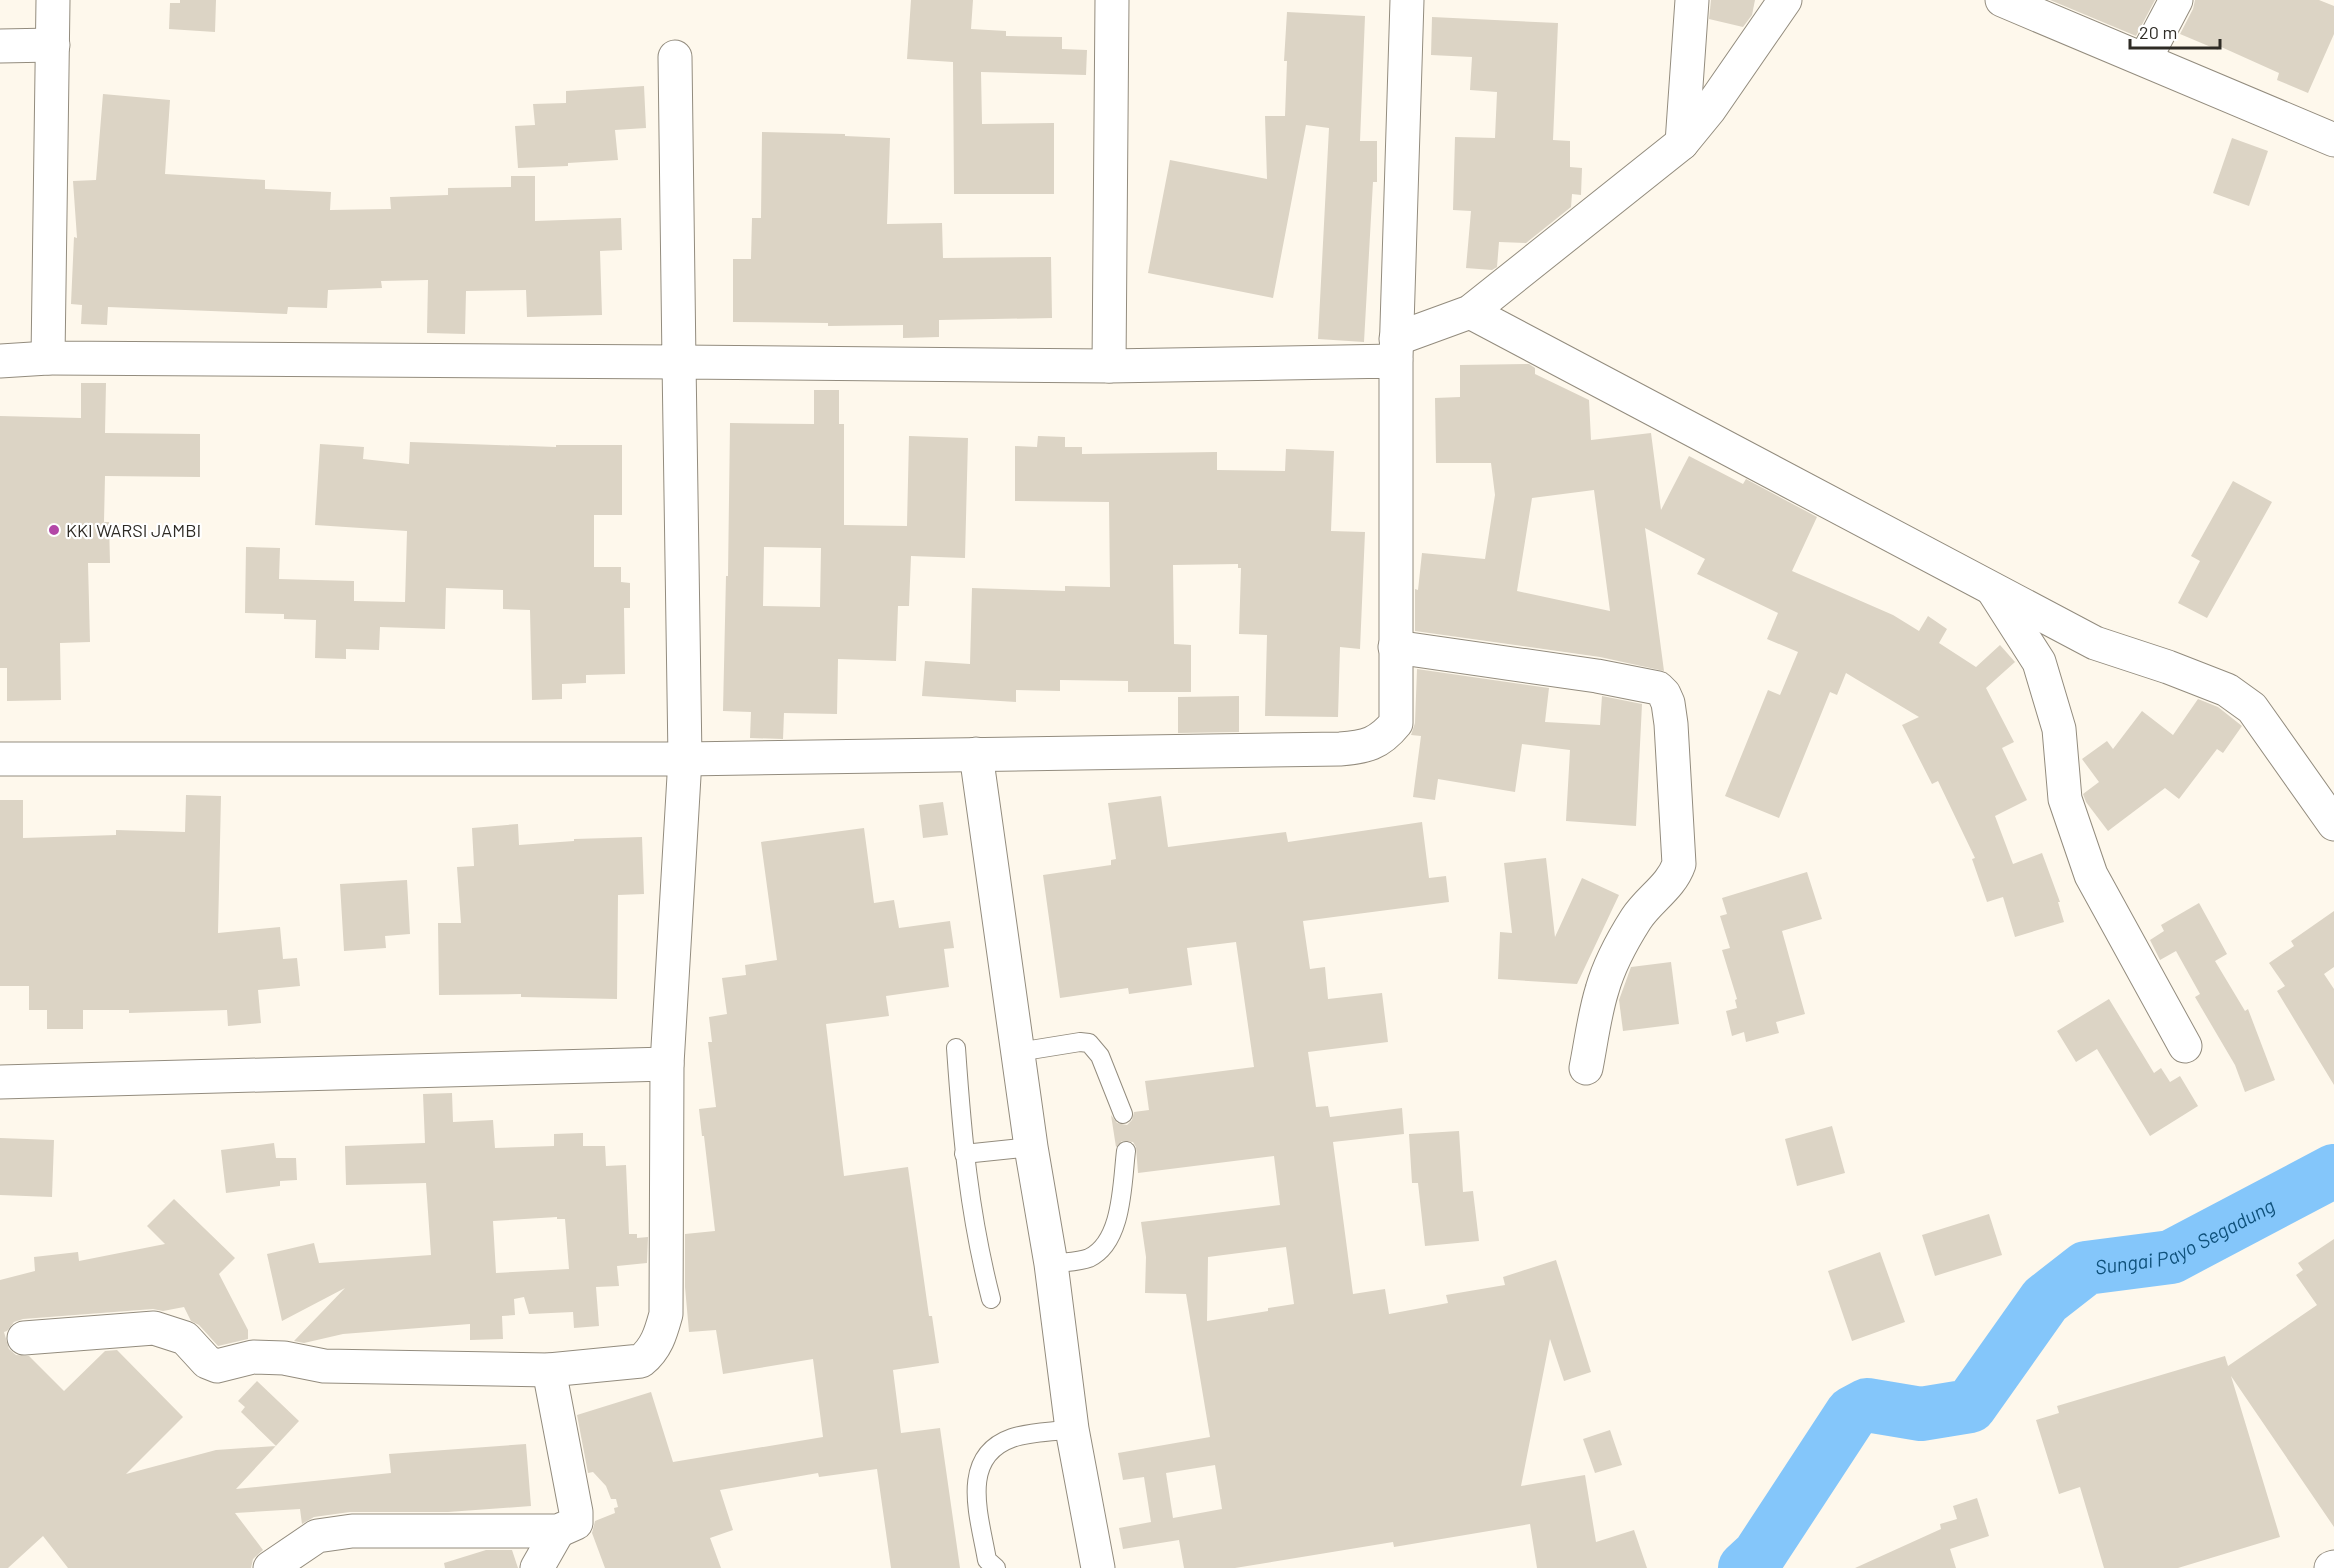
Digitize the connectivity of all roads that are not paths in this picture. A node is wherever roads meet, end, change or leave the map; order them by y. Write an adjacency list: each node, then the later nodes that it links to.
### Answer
1 (53, 0): 8 (street)
2 (1112, 0): 19 (street)
3 (1407, 0): 15 (street)
4 (1692, 0): 13 (street)
5 (1785, 0): 13 (street)
6 (2002, 0): 11 (street)
7 (2176, 0): 11 (street)
8 (53, 45): 9 (street); 16 (street)
9 (0, 46)
10 (675, 57): 18 (street)
11 (2145, 59): 12 (street)
12 (2334, 140)
13 (1682, 143): 14 (street)
14 (1470, 312): 15 (street); 20 (street)
15 (1396, 350): 19 (street); 21 (street)
16 (48, 358): 17 (street); 18 (street)
17 (0, 361)
18 (679, 362): 19 (street); 24 (street)
19 (1109, 366)
20 (1992, 589): 25 (street); 26 (street)
21 (1395, 647): 22 (street); 30 (street)
22 (976, 754): 24 (street); 28 (street)
23 (0, 759): 24 (street)
24 (685, 759): 29 (street)
25 (2334, 824)
26 (2185, 1046)
27 (956, 1048): 35 (lane)
28 (1018, 1052): 32 (lane); 33 (street)
29 (667, 1064): 31 (street); 39 (street)
30 (1586, 1068)
31 (0, 1082)
32 (1123, 1114)
33 (1031, 1148): 35 (lane); 36 (street)
34 (1126, 1151): 36 (lane)
35 (964, 1154): 37 (lane)
36 (1052, 1264): 40 (street)
37 (991, 1299)
38 (24, 1338): 39 (street)
39 (549, 1370): 41 (street)
40 (1072, 1430): 44 (lane); 45 (street)
41 (558, 1531): 42 (street); 43 (street)
42 (270, 1568)
43 (537, 1568)
44 (996, 1568)
45 (1098, 1568)

